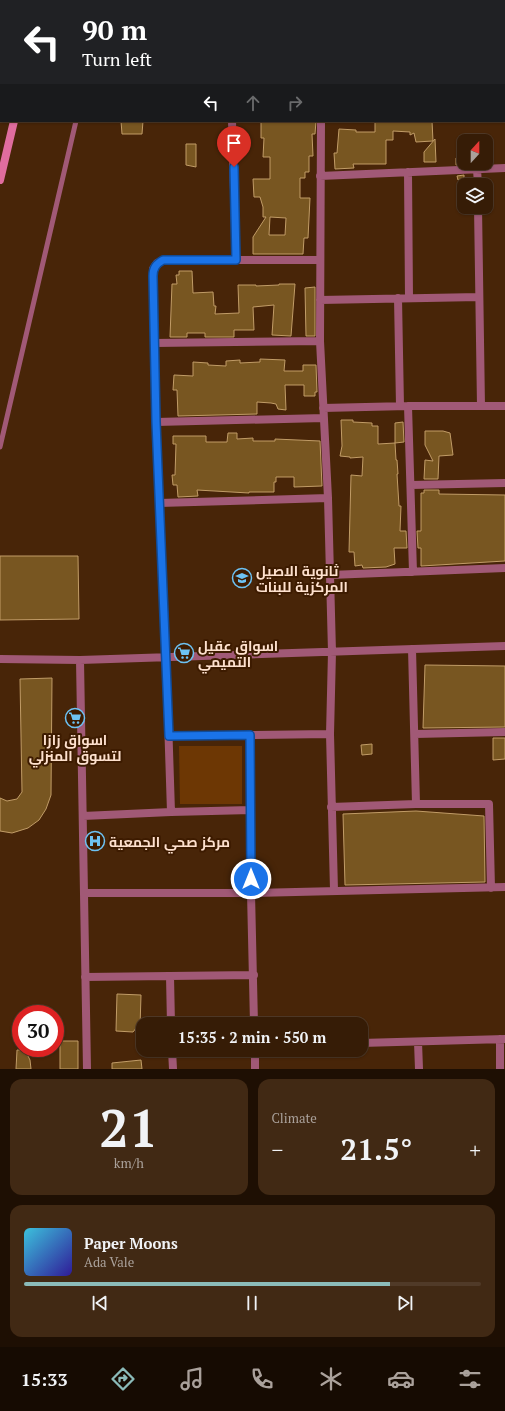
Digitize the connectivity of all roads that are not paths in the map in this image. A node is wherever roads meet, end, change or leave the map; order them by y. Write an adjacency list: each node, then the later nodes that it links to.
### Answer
1 (14, 122): 10 (main road)
2 (76, 122): 26 (lane)
3 (232, 122): 12 (street)
4 (322, 122): 9 (street)
5 (493, 168): 6 (street)
6 (505, 168)
7 (457, 170): 8 (street)
8 (408, 172): 9 (street); 16 (street)
9 (320, 176): 13 (street)
10 (0, 180)
11 (478, 214): 14 (street)
12 (236, 260): 13 (street); 19 (street)
13 (320, 260): 17 (street)
14 (480, 297): 16 (street); 21 (street)
15 (398, 298): 16 (street); 17 (street); 20 (street)
16 (409, 298)
17 (320, 300): 18 (street)
18 (320, 341): 19 (street); 23 (street)
19 (154, 343): 25 (street)
20 (404, 406): 21 (street); 23 (street); 28 (street)
21 (481, 406): 22 (street)
22 (505, 406)
23 (323, 408): 24 (street)
24 (324, 418): 25 (street); 29 (street)
25 (156, 422): 30 (street)
26 (0, 447)
27 (505, 483): 28 (street)
28 (411, 485): 32 (street)
29 (328, 498): 30 (street); 33 (street)
30 (159, 503): 37 (street)
31 (505, 568): 32 (street)
32 (413, 572): 33 (street)
33 (330, 575): 36 (street)
34 (505, 646): 35 (street)
35 (412, 649): 36 (street); 42 (street)
36 (332, 652): 37 (street); 41 (street)
37 (166, 657): 39 (street); 44 (street)
38 (0, 659): 39 (street)
39 (80, 660): 49 (street)
40 (505, 732): 42 (street)
41 (330, 734): 43 (street); 46 (street)
42 (415, 734): 45 (street)
43 (250, 735): 44 (street); 47 (street)
44 (169, 736): 48 (street)
45 (416, 804): 46 (street); 51 (street)
46 (331, 807): 52 (street)
47 (252, 810): 48 (street); 54 (street)
48 (171, 812): 49 (street)
49 (83, 816): 53 (street)
50 (505, 887): 51 (street)
51 (491, 888): 52 (street)
52 (334, 890): 54 (street)
53 (84, 893): 54 (street); 57 (street)
54 (251, 893): 55 (street)
55 (254, 975): 56 (street); 59 (street)
56 (170, 976): 57 (street); 58 (street)
57 (85, 977): 65 (street)
58 (171, 1017)
59 (254, 1017)
60 (502, 1039): 61 (street); 69 (street)
61 (418, 1042): 62 (street); 68 (street)
62 (368, 1043)
63 (172, 1057): 66 (street)
64 (255, 1057): 67 (street)
65 (87, 1069)
66 (173, 1069)
67 (255, 1069)
68 (418, 1069)
69 (500, 1069)

